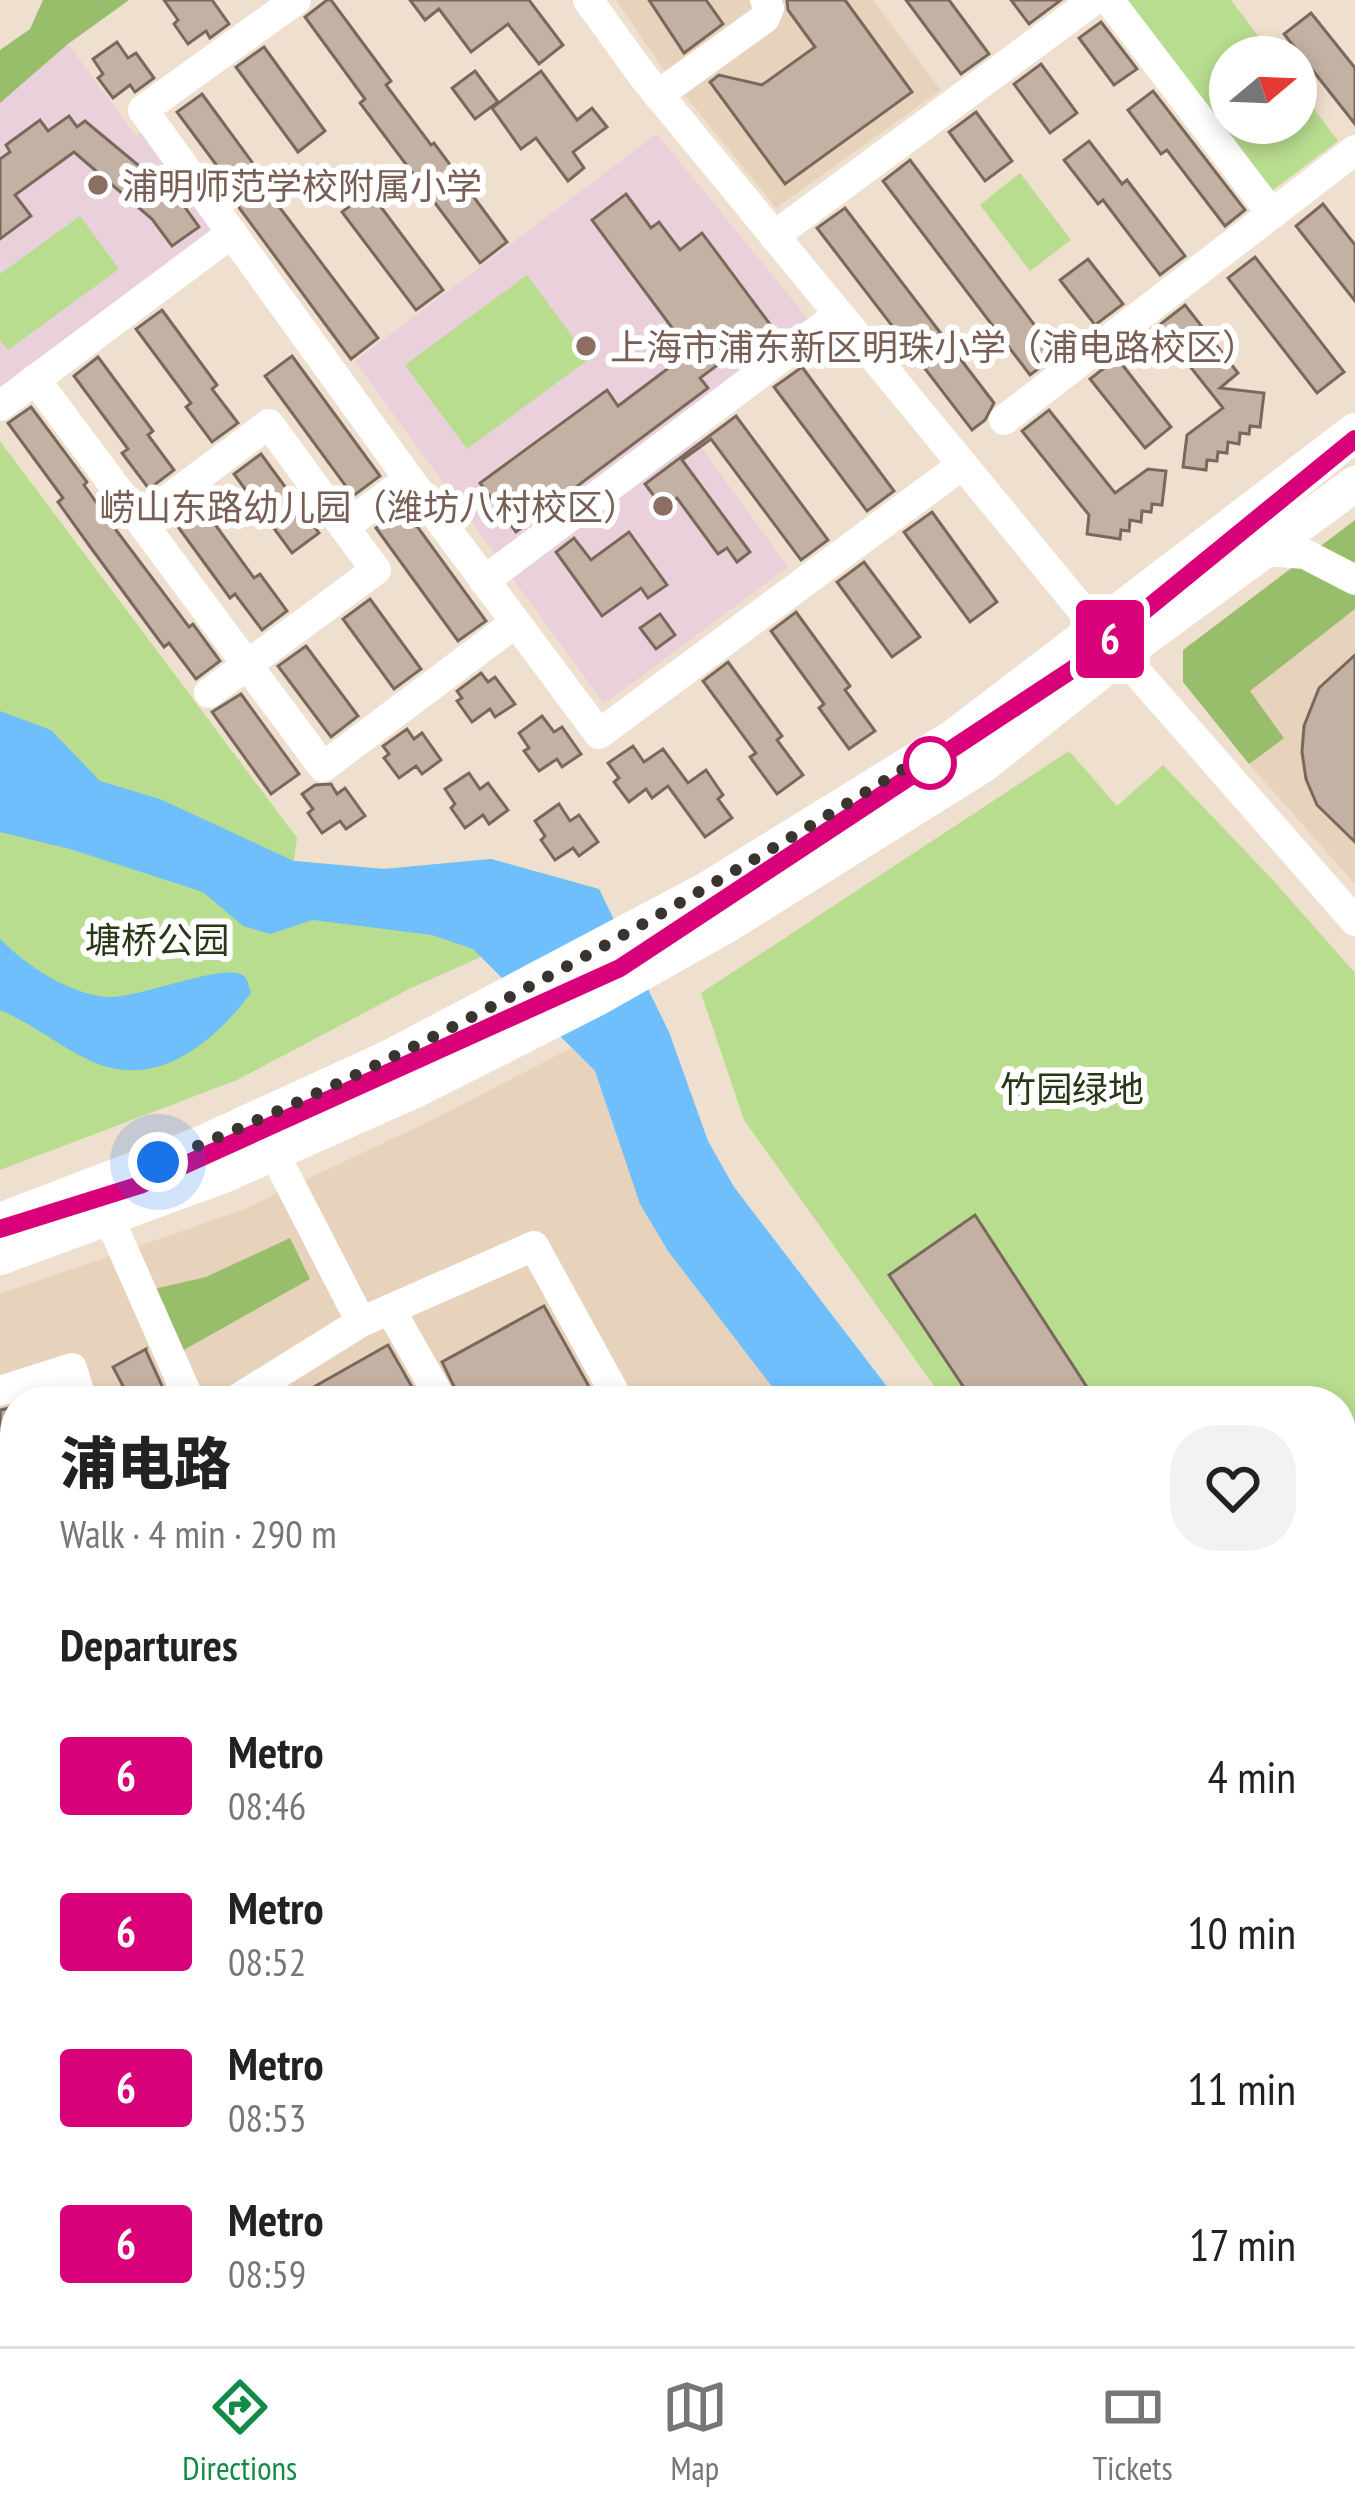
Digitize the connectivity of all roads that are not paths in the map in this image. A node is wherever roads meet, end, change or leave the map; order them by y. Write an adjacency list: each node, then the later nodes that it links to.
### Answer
1 (296, 0): 9 (street)
2 (588, 0): 6 (street)
3 (765, 0): 6 (street)
4 (1094, 0): 10 (street)
5 (1109, 0): 8 (street)
6 (658, 95): 10 (street)
7 (1355, 150): 8 (street)
8 (1272, 214): 14 (street)
9 (232, 233): 12 (street); 17 (street)
10 (774, 236): 11 (street)
11 (838, 315): 16 (street); 23 (street)
12 (35, 380): 13 (street); 19 (street)
13 (0, 406)
14 (1004, 420)
15 (1355, 431): 25 (main road)
16 (962, 465): 24 (street); 25 (street)
17 (409, 479): 20 (street); 23 (street)
18 (1355, 484): 21 (main road)
19 (140, 520): 20 (street); 26 (street)
20 (344, 527): 26 (street)
21 (1263, 551): 22 (street); 25 (main road)
22 (1355, 580)
23 (484, 581): 24 (street)
24 (515, 623): 26 (street)
25 (1110, 642): 28 (street); 29 (main road); 31 (main road)
26 (248, 664): 27 (street)
27 (208, 693)
28 (1355, 921)
29 (274, 1153): 30 (main road); 33 (street)
30 (109, 1218): 32 (main road); 36 (street)
31 (0, 1220)
32 (0, 1257)
33 (375, 1316): 37 (street); 38 (street); 39 (street)
34 (16, 1386): 35 (street)
35 (77, 1386)
36 (183, 1386)
37 (259, 1386)
38 (430, 1386)
39 (611, 1386)
40 (454, 2346): 41 (street)
41 (520, 2346)

